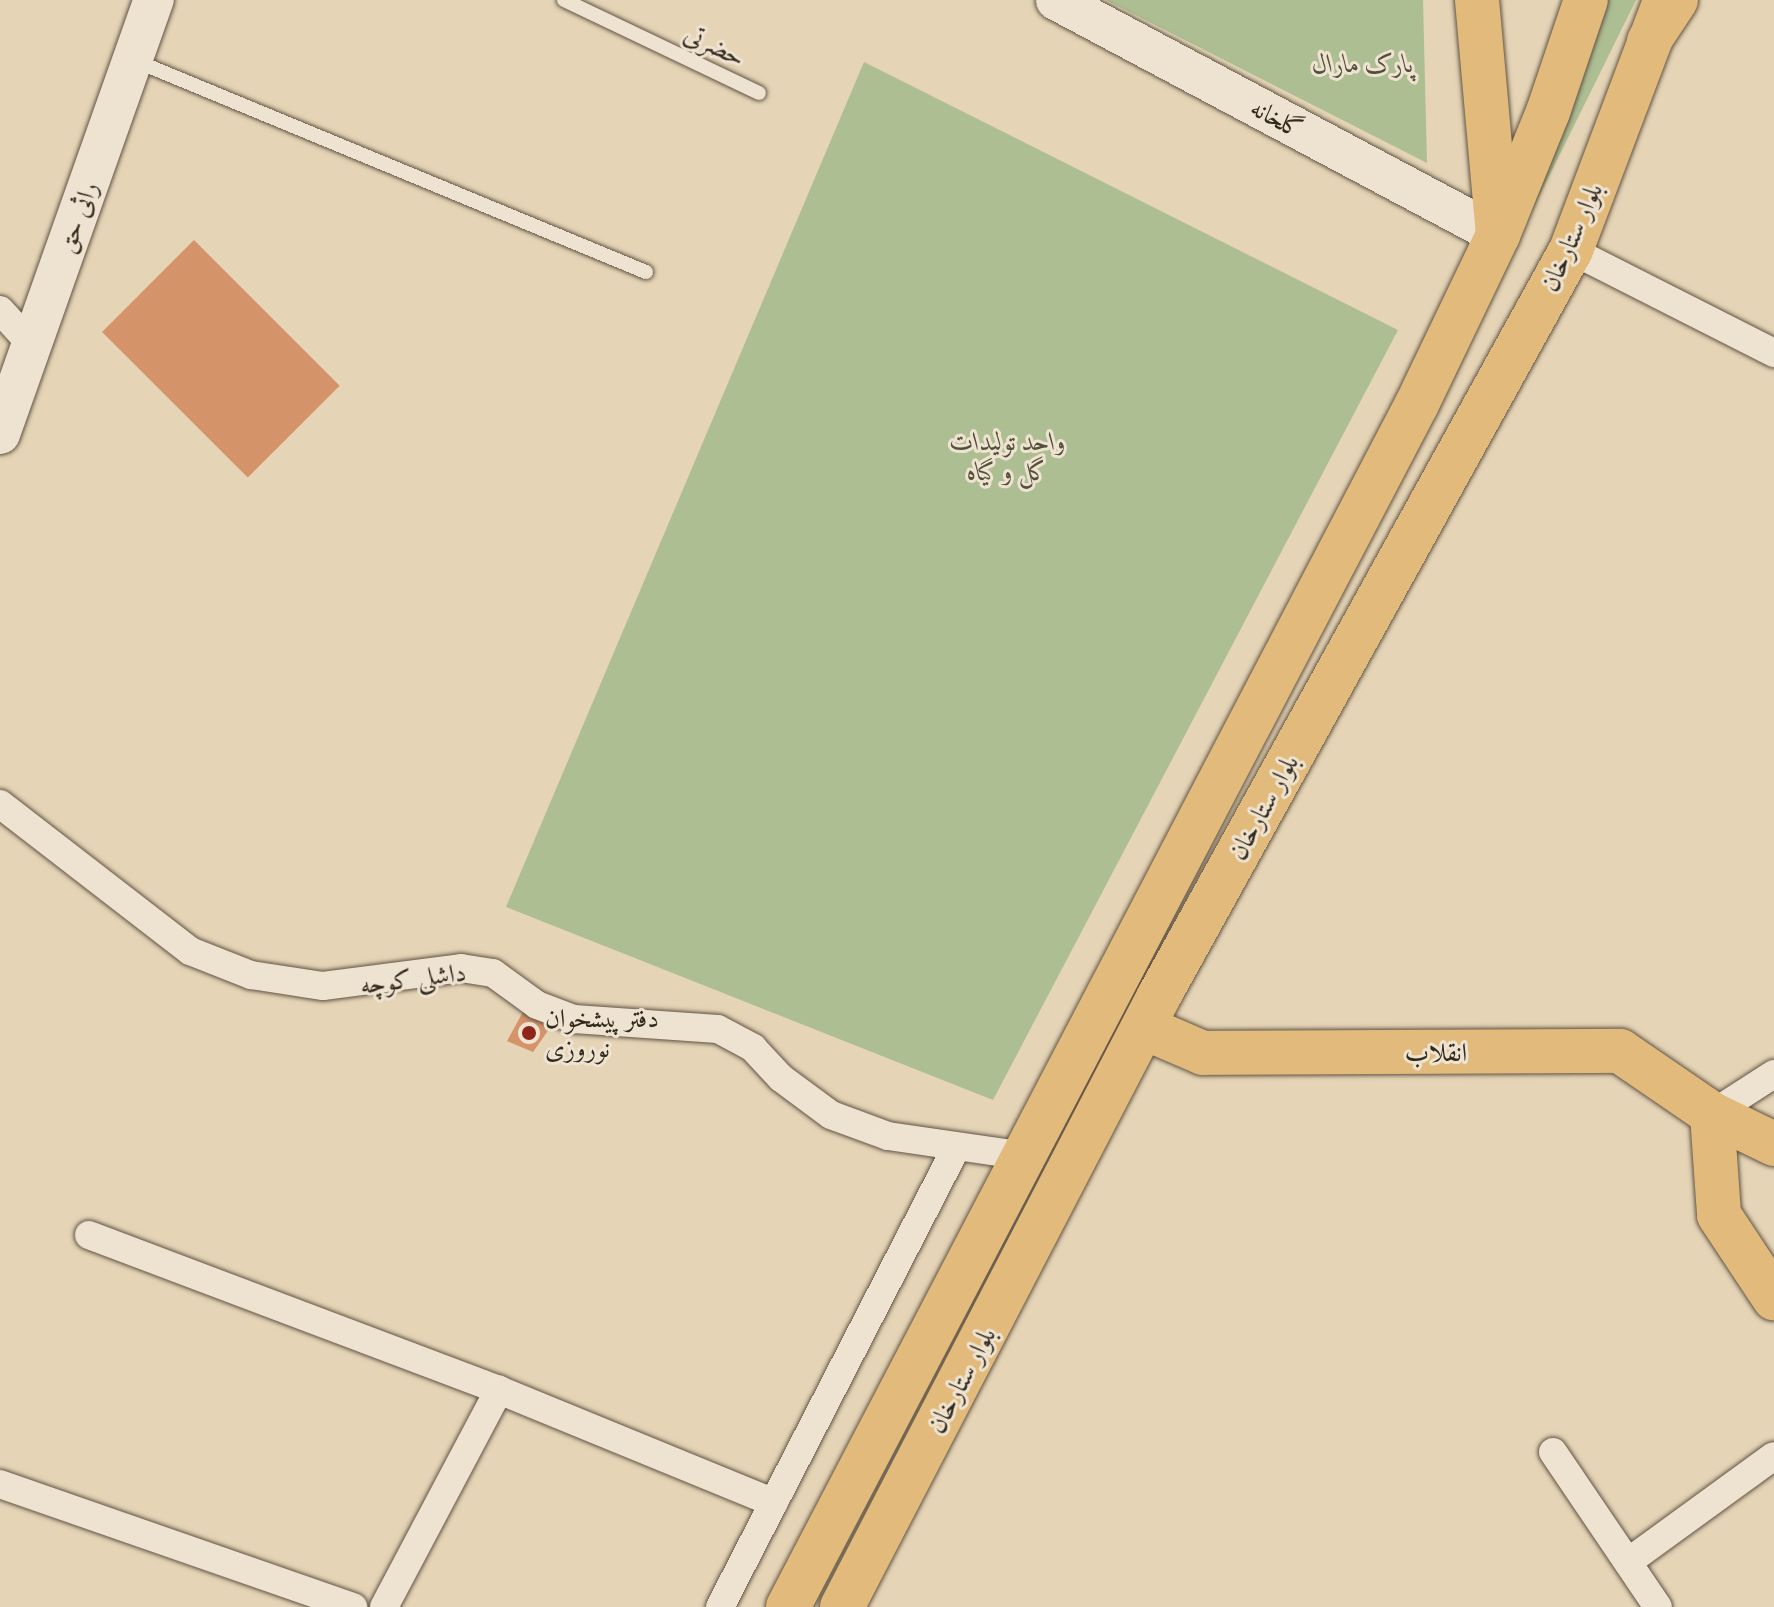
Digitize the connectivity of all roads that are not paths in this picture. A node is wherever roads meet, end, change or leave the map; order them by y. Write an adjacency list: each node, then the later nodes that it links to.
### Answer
1 (154, 0): 9 (main road, راثی حق)
2 (564, 0): 10 (lane, حضرتی)
3 (1056, 0): 11 (main road, گلخانه)
4 (1477, 0): 11 (main road)
5 (1586, 0): 11 (main road, بلوار ستارخان)
6 (1665, 0): 8 (main road, بلوار ستارخان)
7 (1676, 0): 8 (main road)
8 (1649, 41): 12 (main road, بلوار ستارخان)
9 (133, 60): 13 (lane); 15 (main road, راثی حق)
10 (759, 93)
11 (1498, 235): 24 (main road, بلوار ستارخان)
12 (1571, 250): 16 (street); 19 (main road, بلوار ستارخان)
13 (646, 272)
14 (0, 310): 15 (street)
15 (32, 345): 17 (main road, راثی حق)
16 (1774, 353)
17 (0, 434)
18 (0, 804): 23 (street, داشلی کوچه)
19 (1145, 1028): 21 (main road, انقلاب); 37 (main road, بلوار ستارخان)
20 (1774, 1074): 21 (street)
21 (1712, 1114): 22 (main road, انقلاب); 26 (main road)
22 (1774, 1144)
23 (955, 1150): 24 (street, داشلی کوچه); 31 (street)
24 (1025, 1156): 36 (main road, بلوار ستارخان)
25 (89, 1235): 27 (street)
26 (1774, 1298)
27 (499, 1390): 31 (street); 34 (street)
28 (1553, 1452): 32 (street)
29 (1774, 1456): 32 (street)
30 (0, 1484): 33 (street)
31 (774, 1503): 35 (street)
32 (1628, 1562): 38 (street)
33 (353, 1607)
34 (384, 1607)
35 (720, 1607)
36 (788, 1607)
37 (842, 1607)
38 (1658, 1607)

